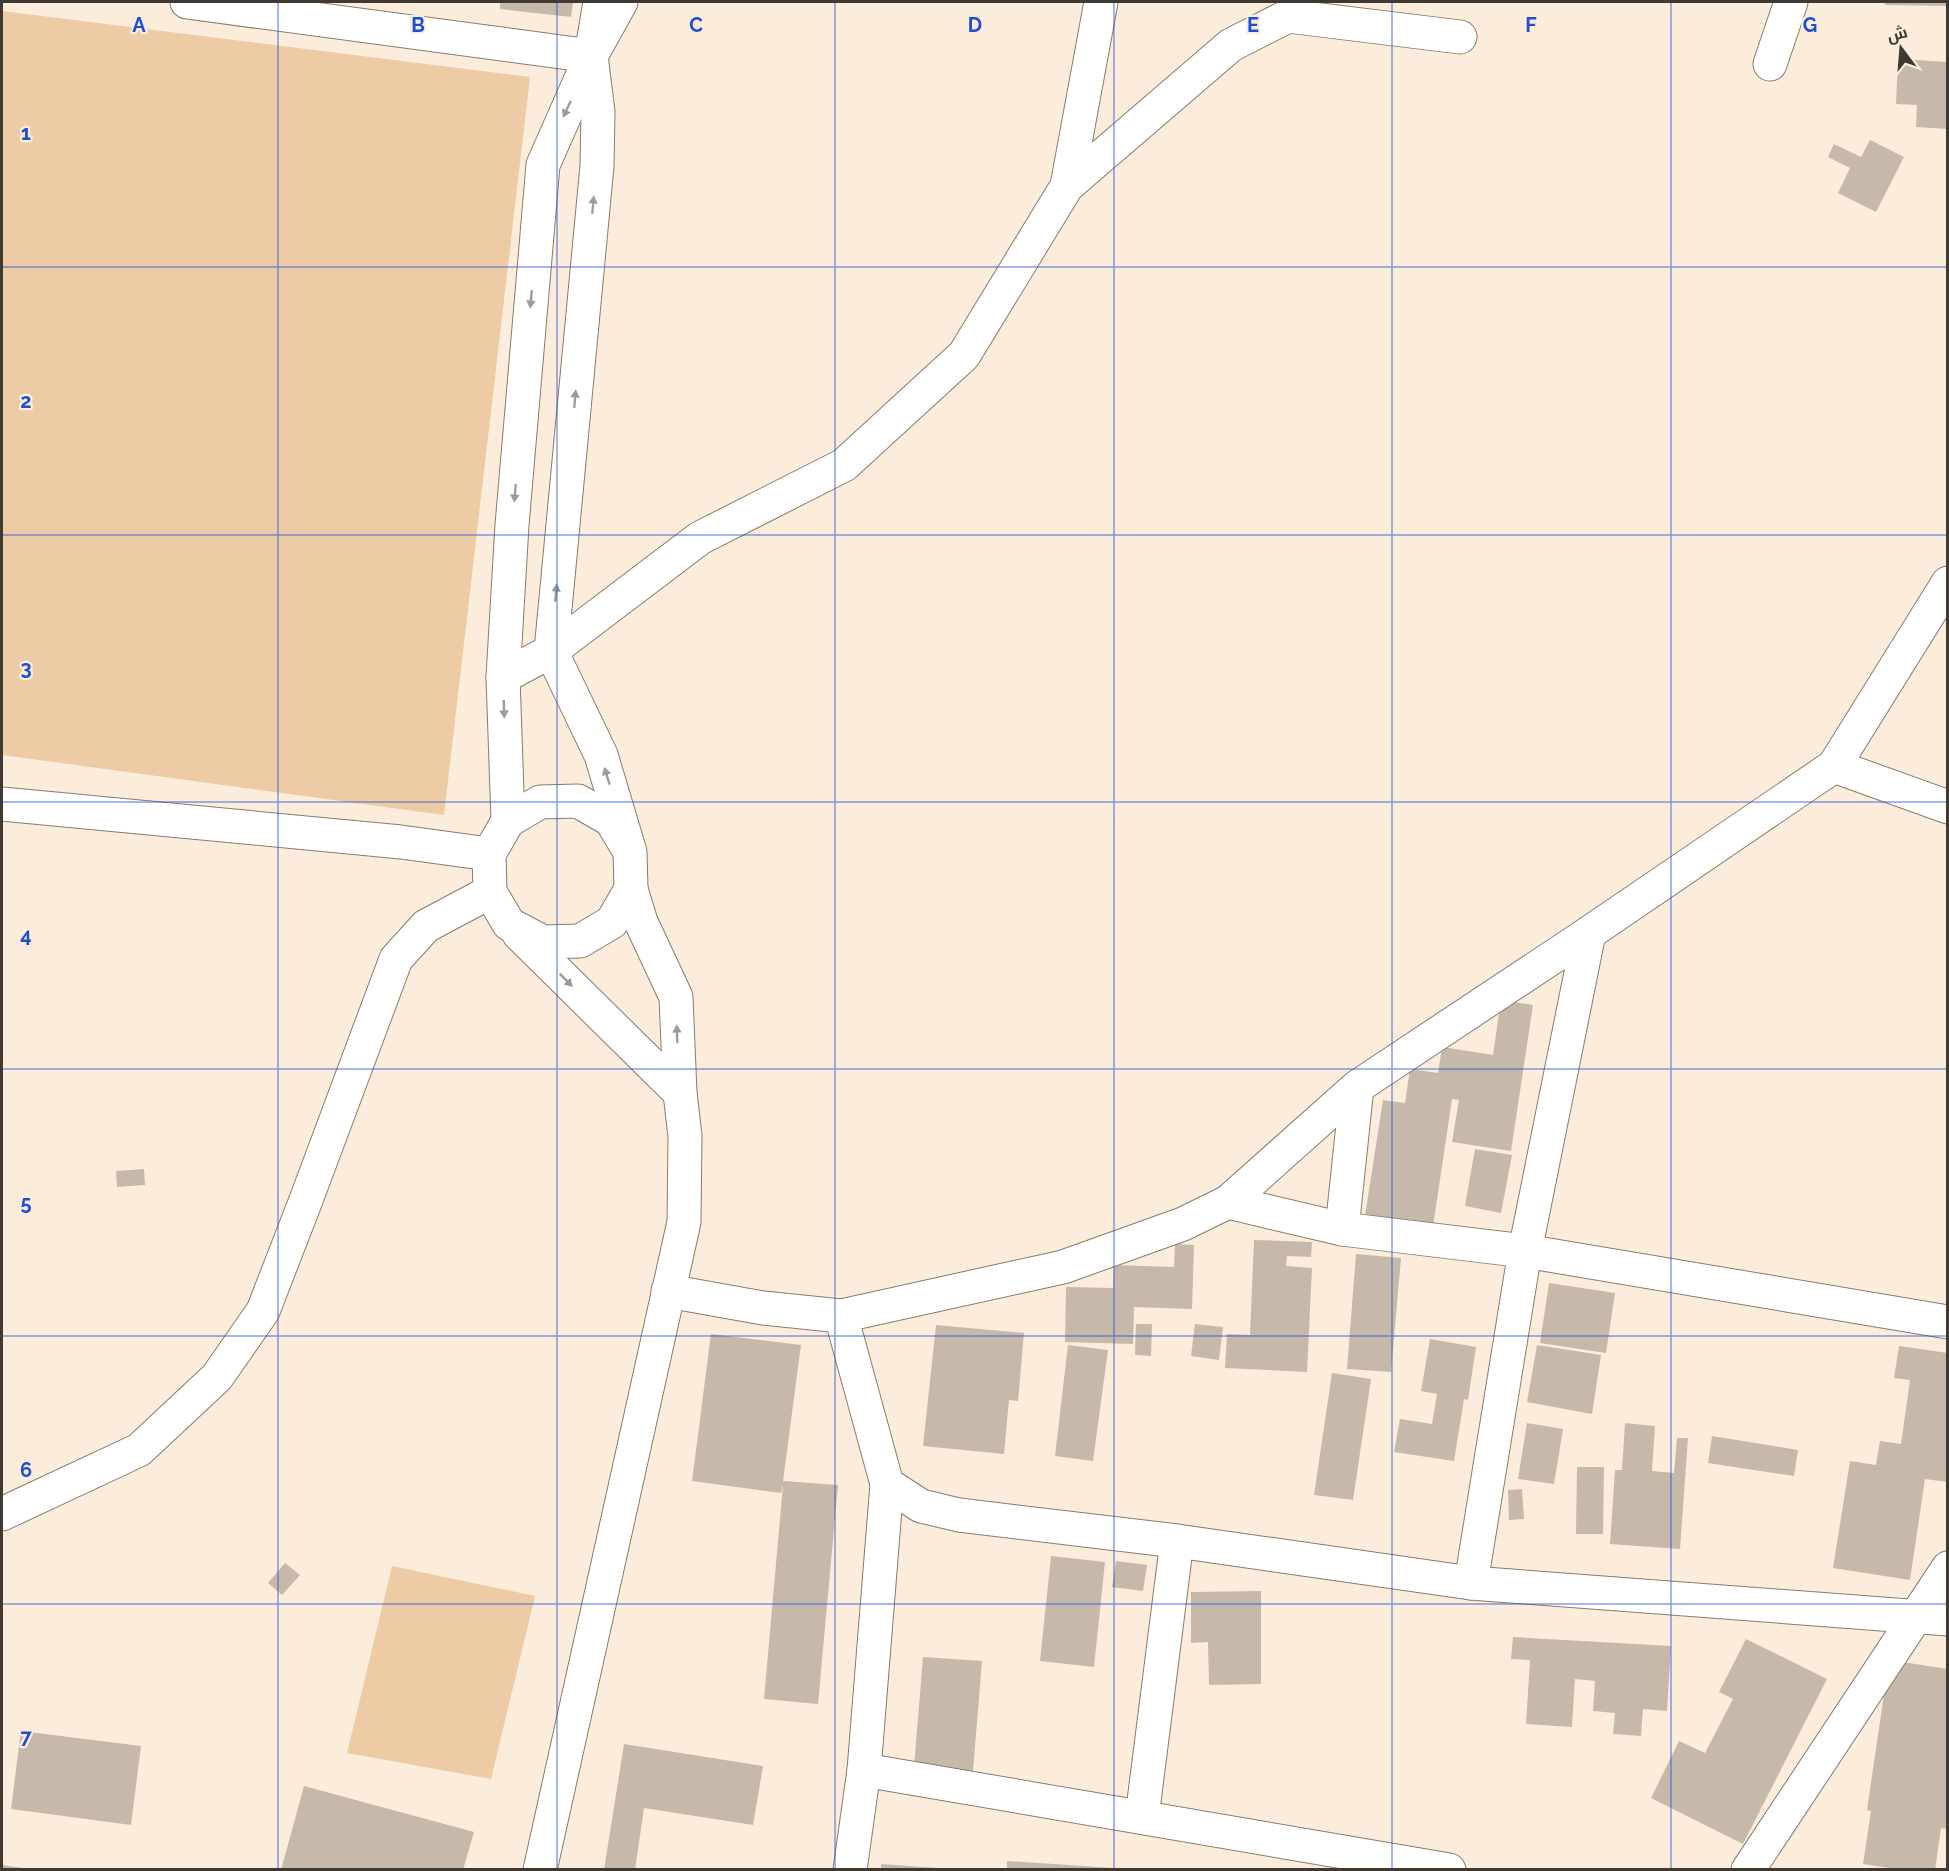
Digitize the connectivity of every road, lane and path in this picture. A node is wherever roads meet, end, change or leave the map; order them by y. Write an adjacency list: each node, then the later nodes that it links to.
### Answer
1 (187, 2): 9 (street)
2 (600, 2): 9 (street)
3 (621, 2): 9 (street)
4 (1101, 2): 11 (street)
5 (1265, 2): 8 (street)
6 (1791, 2): 10 (street)
7 (1460, 37): 8 (street)
8 (1231, 45): 11 (street)
9 (591, 56): 13 (street, one-way to 9); 14 (street, one-way to 14)
10 (1770, 64)
11 (1067, 186): 13 (street)
12 (1947, 583): 15 (street)
13 (550, 651): 14 (street); 19 (street, one-way to 13)
14 (503, 677): 18 (street, one-way to 18)
15 (1834, 766): 17 (street); 24 (street)
16 (2, 804): 20 (street)
17 (1947, 807)
18 (508, 821): 19 (street); 20 (street)
19 (630, 852): 21 (street)
20 (489, 854): 22 (street)
21 (631, 890): 23 (street); 26 (street, one-way to 21)
22 (490, 892): 23 (street); 34 (street)
23 (509, 924): 26 (street, one-way to 26)
24 (1589, 933): 25 (street); 29 (street)
25 (1357, 1088): 27 (street); 28 (street)
26 (680, 1093): 30 (street)
27 (1228, 1202): 28 (street); 31 (street)
28 (1342, 1230): 29 (street)
29 (1525, 1251): 32 (street); 37 (street)
30 (668, 1291): 31 (street); 42 (street)
31 (841, 1316): 33 (street)
32 (1947, 1322)
33 (887, 1484): 35 (street); 40 (street)
34 (2, 1514)
35 (1177, 1541): 37 (street); 41 (street)
36 (1947, 1568): 38 (street)
37 (1472, 1583): 38 (street)
38 (1915, 1617): 39 (street); 45 (street)
39 (1947, 1619)
40 (864, 1770): 41 (street); 43 (street)
41 (1142, 1817): 44 (street)
42 (540, 1869)
43 (850, 1869)
44 (1449, 1869)
45 (1748, 1869)

